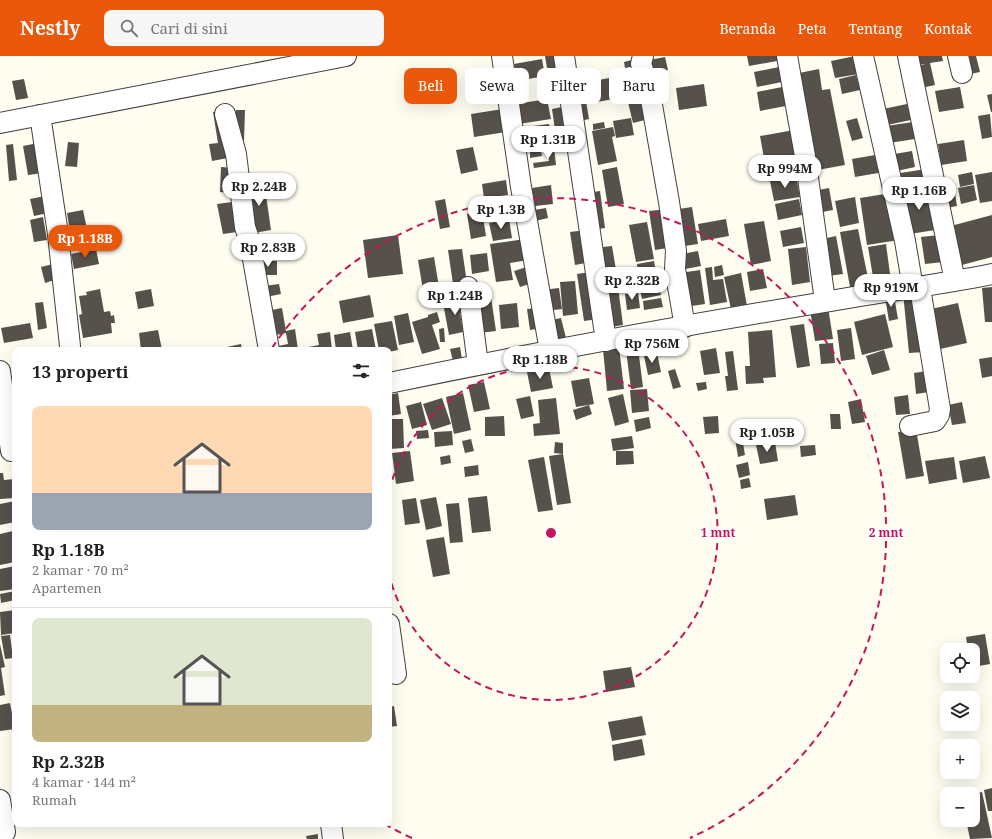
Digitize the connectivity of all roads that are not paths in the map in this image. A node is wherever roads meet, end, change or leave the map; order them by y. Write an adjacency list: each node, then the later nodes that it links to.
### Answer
1 (346, 56): 9 (street)
2 (502, 56): 20 (street)
3 (564, 56): 17 (street)
4 (643, 56): 16 (street)
5 (786, 56): 15 (street)
6 (864, 56): 14 (street)
7 (908, 56): 12 (street)
8 (225, 114): 19 (street)
9 (40, 115): 10 (street); 18 (street)
10 (0, 123)
11 (992, 274): 12 (street)
12 (955, 281): 14 (street)
13 (468, 287): 21 (street)
14 (916, 288): 15 (street); 24 (street)
15 (825, 302): 16 (street)
16 (685, 327): 17 (street)
17 (606, 341): 20 (street)
18 (70, 346)
19 (268, 347)
20 (550, 351): 21 (street)
21 (478, 365): 23 (street)
22 (0, 371): 25 (street)
23 (392, 382)
24 (910, 426)
25 (9, 452)
26 (392, 645): 27 (street)
27 (396, 674)
28 (0, 800): 30 (street)
29 (331, 827): 31 (street)
30 (5, 832)
31 (333, 839)

